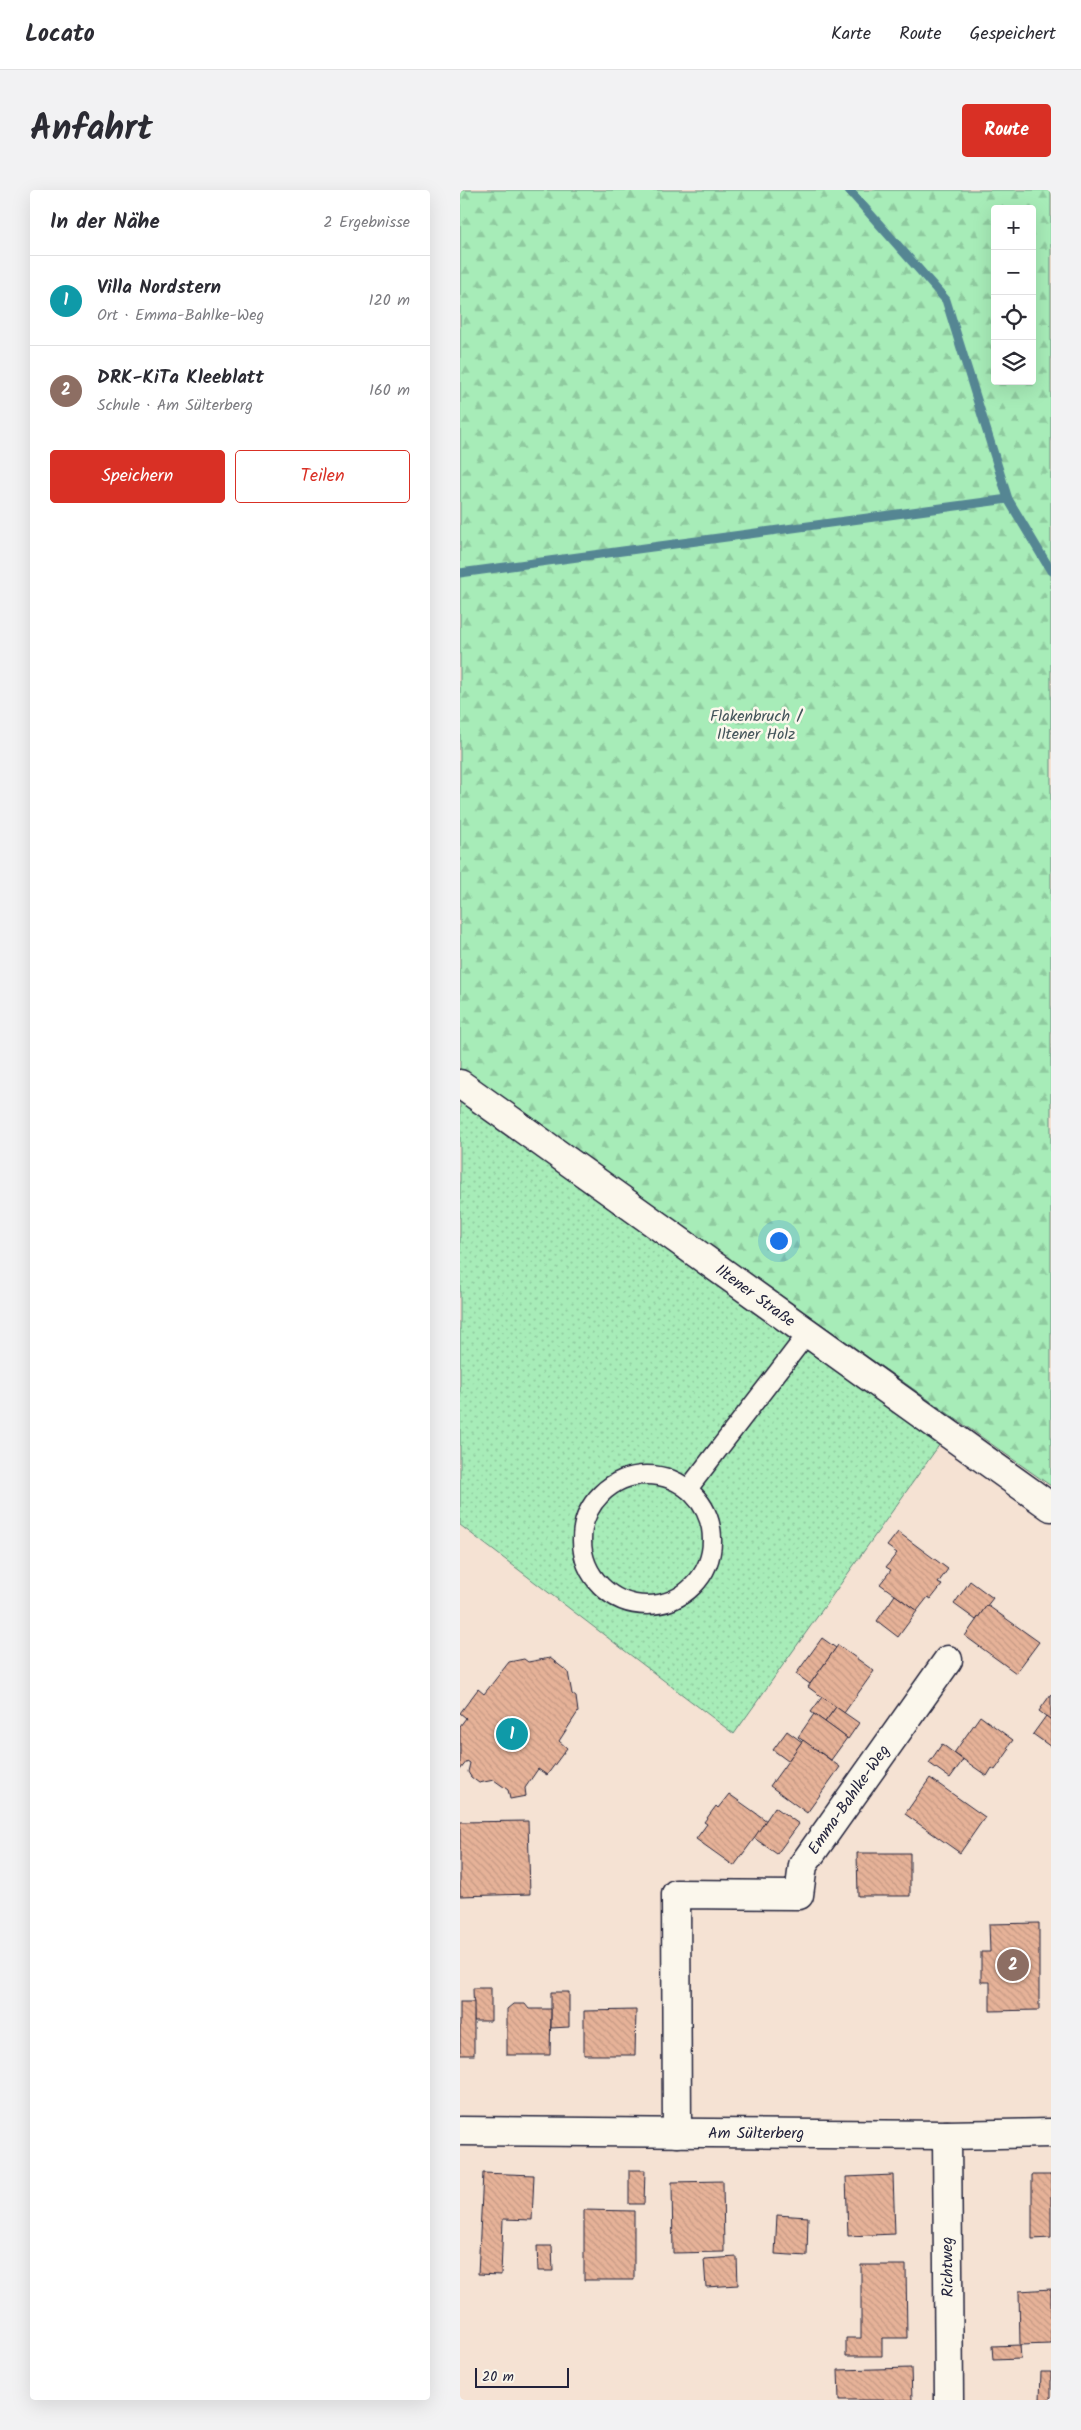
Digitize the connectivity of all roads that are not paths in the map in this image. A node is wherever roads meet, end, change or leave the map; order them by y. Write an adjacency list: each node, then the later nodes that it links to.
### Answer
1 (460, 1084): 2 (street, Iltener Straße)
2 (807, 1334): 3 (lane); 4 (street, Iltener Straße)
3 (688, 1489): 3 (lane)
4 (1051, 1507)
5 (948, 1660): 7 (street, Emma-Bahlke-Weg)
6 (460, 2131): 7 (street, Am Sülterberg)
7 (677, 2133): 9 (street, Am Sülterberg)
8 (1051, 2133): 9 (street, Am Sülterberg)
9 (947, 2135): 10 (street, Richtweg)
10 (949, 2400)

